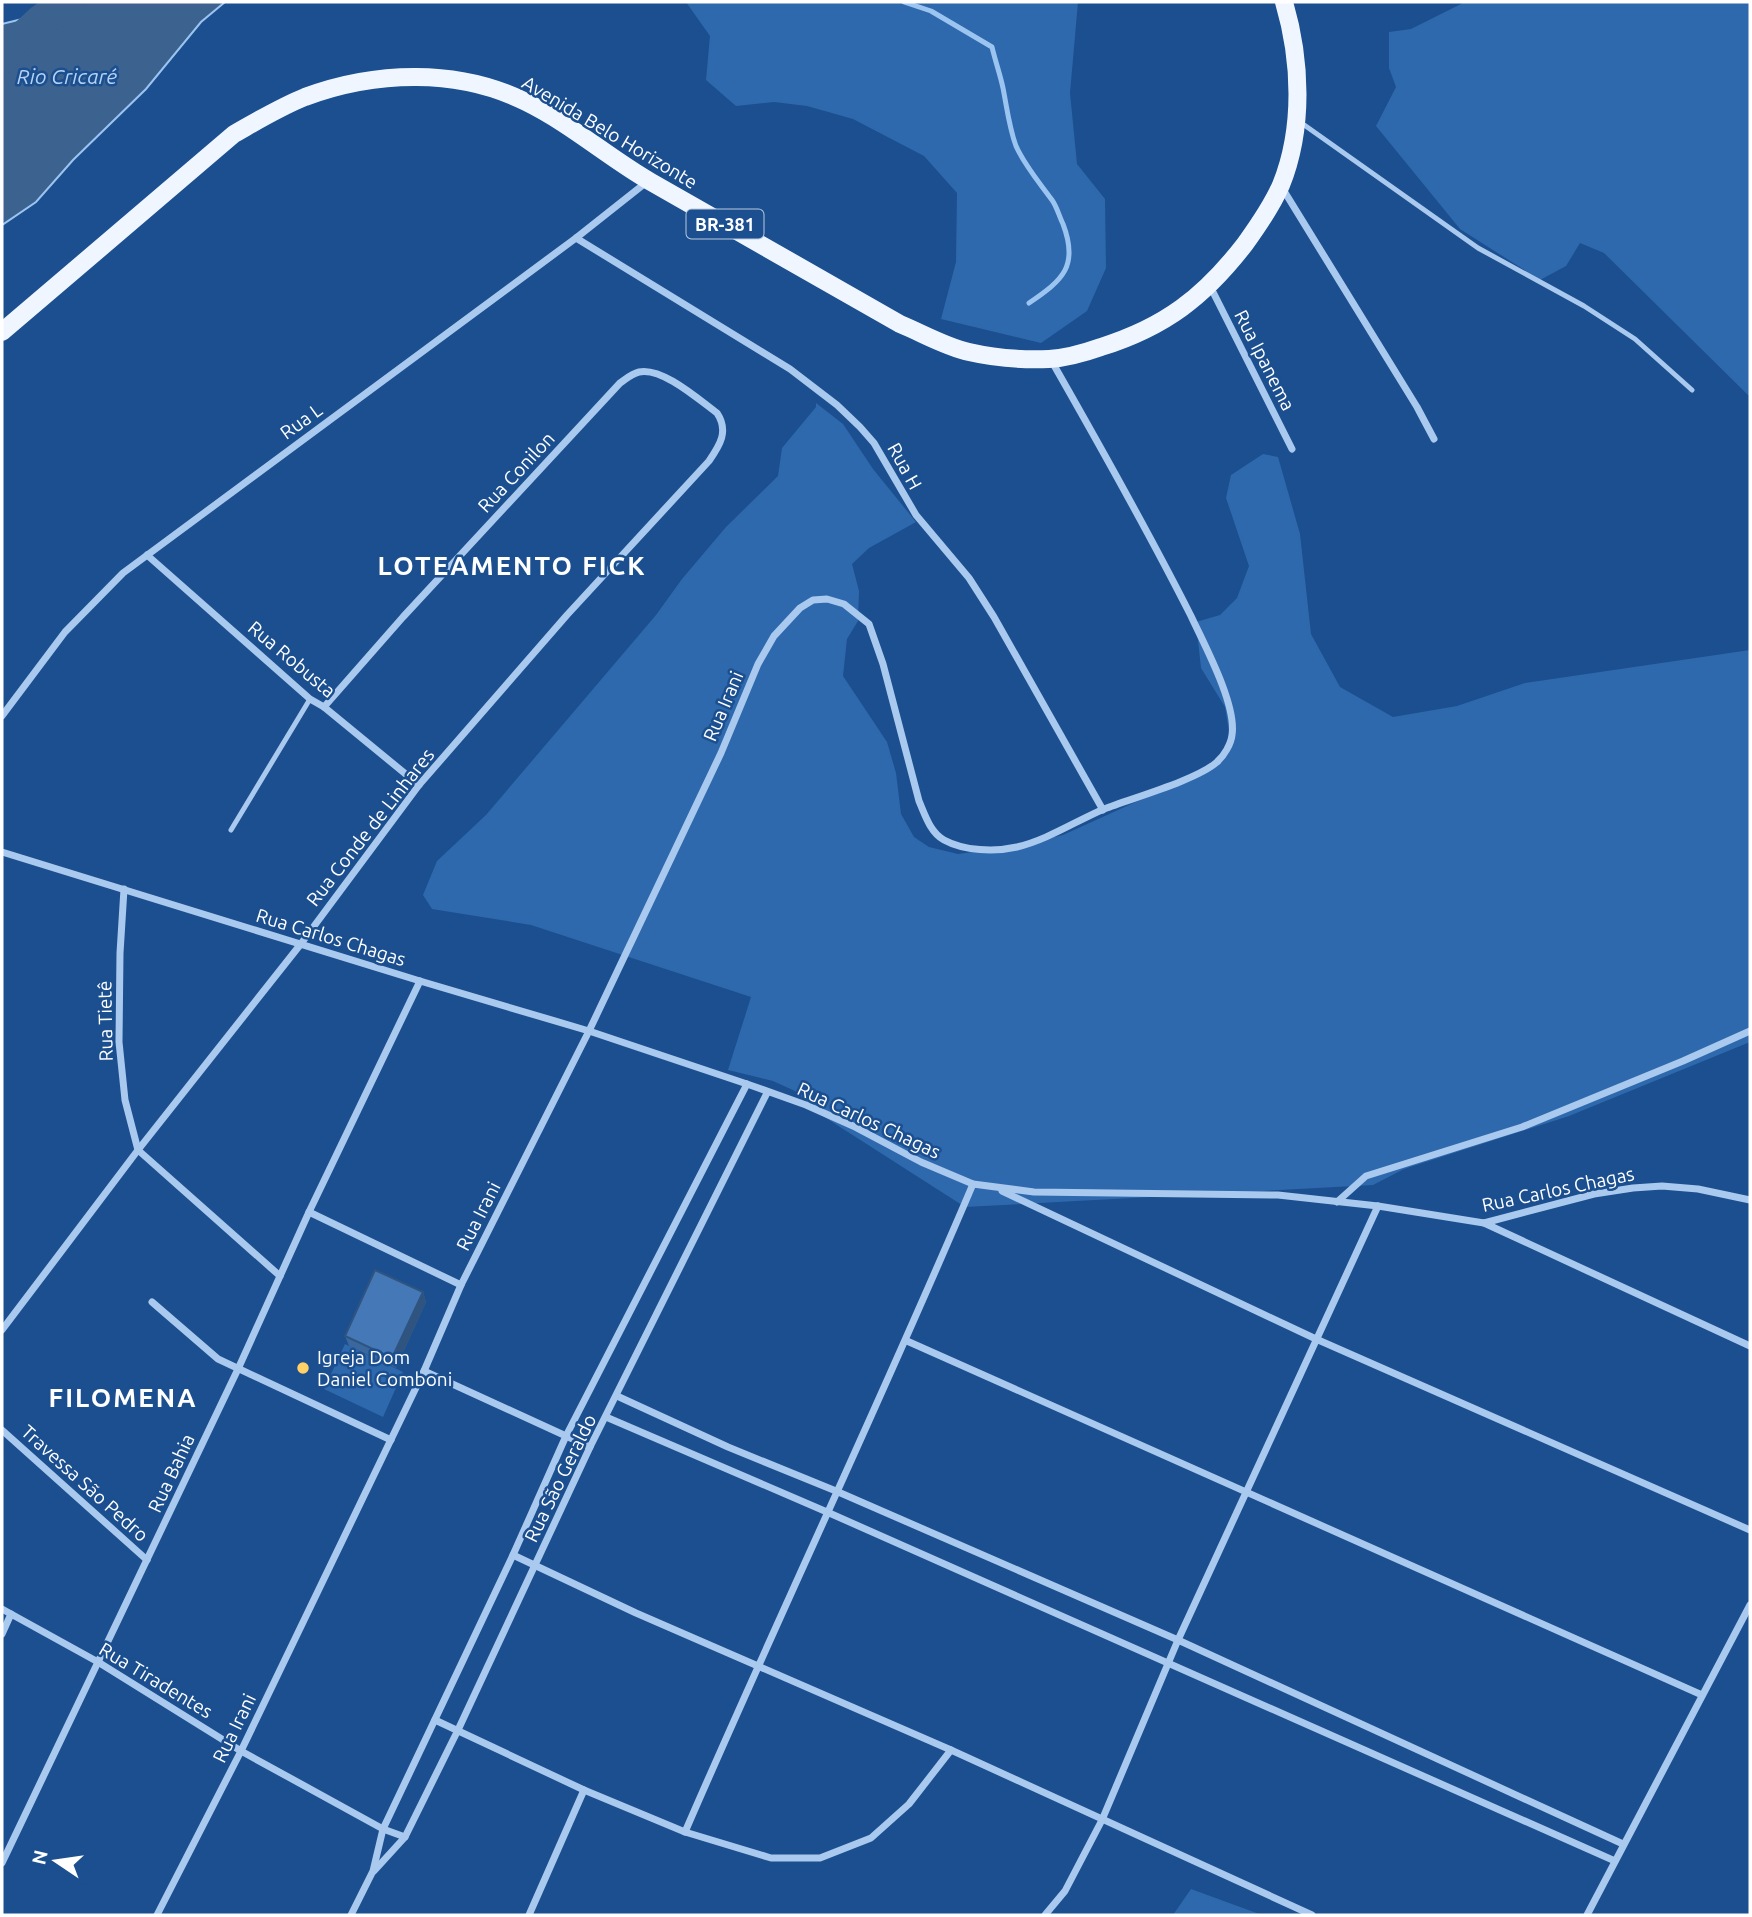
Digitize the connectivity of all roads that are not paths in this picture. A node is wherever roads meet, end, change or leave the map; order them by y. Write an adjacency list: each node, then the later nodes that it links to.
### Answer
1 (1284, 2): 2 (main road, Avenida Belo Horizonte / BR-381)
2 (1296, 118): 4 (main road, Avenida Belo Horizonte / BR-381); 9 (lane)
3 (648, 181): 5 (street, Rua L); 7 (main road, Avenida Belo Horizonte / BR-381); 8 (main road, Avenida Belo Horizonte / BR-381)
4 (1281, 185): 6 (main road, Avenida Belo Horizonte / BR-381); 10 (street)
5 (576, 238): 13 (street, Rua L); 18 (street, Rua H)
6 (1210, 286): 8 (main road, Avenida Belo Horizonte / BR-381); 11 (street, Rua Ipanema)
7 (2, 332)
8 (1050, 359): 18 (street)
9 (1692, 390)
10 (1434, 439)
11 (1292, 449)
12 (709, 461): 15 (street, Rua Conilon); 17 (street, Rua Conde de Linhares)
13 (147, 555): 14 (street, Rua Robusta); 16 (street, Rua L)
14 (310, 699): 15 (street, Rua Robusta); 19 (lane)
15 (324, 707): 17 (street, Rua Robusta)
16 (2, 716)
17 (419, 785): 22 (street, Rua Conde de Linhares)
18 (1103, 810): 24 (street, Rua Irani)
19 (231, 830)
20 (2, 852): 21 (street, Rua Carlos Chagas)
21 (124, 889): 22 (street, Rua Carlos Chagas); 28 (street, Rua Tietê)
22 (300, 944): 23 (street, Rua Carlos Chagas); 28 (street, Rua Conde de Linhares)
23 (420, 981): 24 (street, Rua Carlos Chagas); 34 (street, Rua Bahia)
24 (589, 1031): 26 (street, Rua Carlos Chagas); 37 (street, Rua Irani)
25 (1750, 1031): 32 (street)
26 (747, 1084): 27 (street, Rua Carlos Chagas); 48 (street, Rua São Geraldo)
27 (767, 1093): 29 (street, Rua Carlos Chagas); 45 (street, Rua São Geraldo)
28 (138, 1150): 36 (street); 39 (street, Rua Conde de Linhares)
29 (973, 1184): 30 (street, Rua Carlos Chagas); 41 (street)
30 (996, 1188): 32 (street, Rua Carlos Chagas); 40 (street)
31 (1750, 1200): 35 (street, Rua Carlos Chagas)
32 (1336, 1202): 33 (street, Rua Carlos Chagas)
33 (1378, 1206): 35 (street, Rua Carlos Chagas); 40 (street)
34 (309, 1212): 36 (street, Rua Bahia); 37 (street)
35 (1484, 1223): 42 (street)
36 (280, 1276): 43 (street, Rua Bahia)
37 (461, 1285): 44 (street, Rua Irani)
38 (152, 1301): 43 (street)
39 (2, 1330)
40 (1315, 1339): 52 (street); 54 (street)
41 (907, 1340): 51 (street); 52 (street)
42 (1750, 1346)
43 (238, 1369): 49 (street); 56 (street, Rua Bahia)
44 (424, 1371): 48 (street); 49 (street, Rua Irani)
45 (617, 1396): 46 (street, Rua São Geraldo); 51 (street)
46 (606, 1417): 50 (street, Rua São Geraldo); 53 (street)
47 (2, 1430): 56 (street, Travessa São Pedro)
48 (566, 1436): 50 (street); 55 (street, Rua São Geraldo)
49 (390, 1440): 70 (street, Rua Irani)
50 (590, 1447): 57 (street, Rua São Geraldo)
51 (836, 1491): 53 (street); 62 (street)
52 (1248, 1492): 62 (street); 66 (street)
53 (827, 1512): 64 (street); 65 (street)
54 (1750, 1530)
55 (513, 1555): 57 (street); 67 (street, Rua São Geraldo)
56 (148, 1560): 63 (street, Rua Bahia)
57 (535, 1566): 65 (street); 68 (street, Rua São Geraldo)
58 (1750, 1605): 66 (street)
59 (2, 1609): 60 (street, Rua Tiradentes)
60 (11, 1614): 61 (street); 63 (street, Rua Tiradentes)
61 (2, 1634)
62 (1178, 1640): 64 (street); 76 (street)
63 (98, 1662): 70 (street, Rua Tiradentes); 78 (street, Rua Bahia)
64 (1168, 1663): 72 (street); 77 (street)
65 (757, 1668): 69 (street); 74 (street)
66 (1702, 1695): 76 (street)
67 (435, 1720): 68 (street); 73 (street, Rua São Geraldo)
68 (458, 1730): 71 (street); 75 (street, Rua São Geraldo)
69 (951, 1750): 72 (street); 74 (street)
70 (242, 1751): 73 (street, Rua Tiradentes); 80 (street, Rua Irani)
71 (584, 1790): 74 (street); 82 (street)
72 (1102, 1820): 83 (street); 84 (street)
73 (383, 1829): 75 (street, Rua Tiradentes); 79 (street, Rua São Geraldo)
74 (685, 1832)
75 (405, 1838): 79 (street, Rua São Geraldo)
76 (1623, 1844): 77 (street)
77 (1615, 1861): 85 (street)
78 (2, 1863)
79 (373, 1871): 81 (street, Rua São Geraldo)
80 (157, 1915)
81 (351, 1915)
82 (529, 1915)
83 (1045, 1915)
84 (1312, 1915)
85 (1587, 1915)

